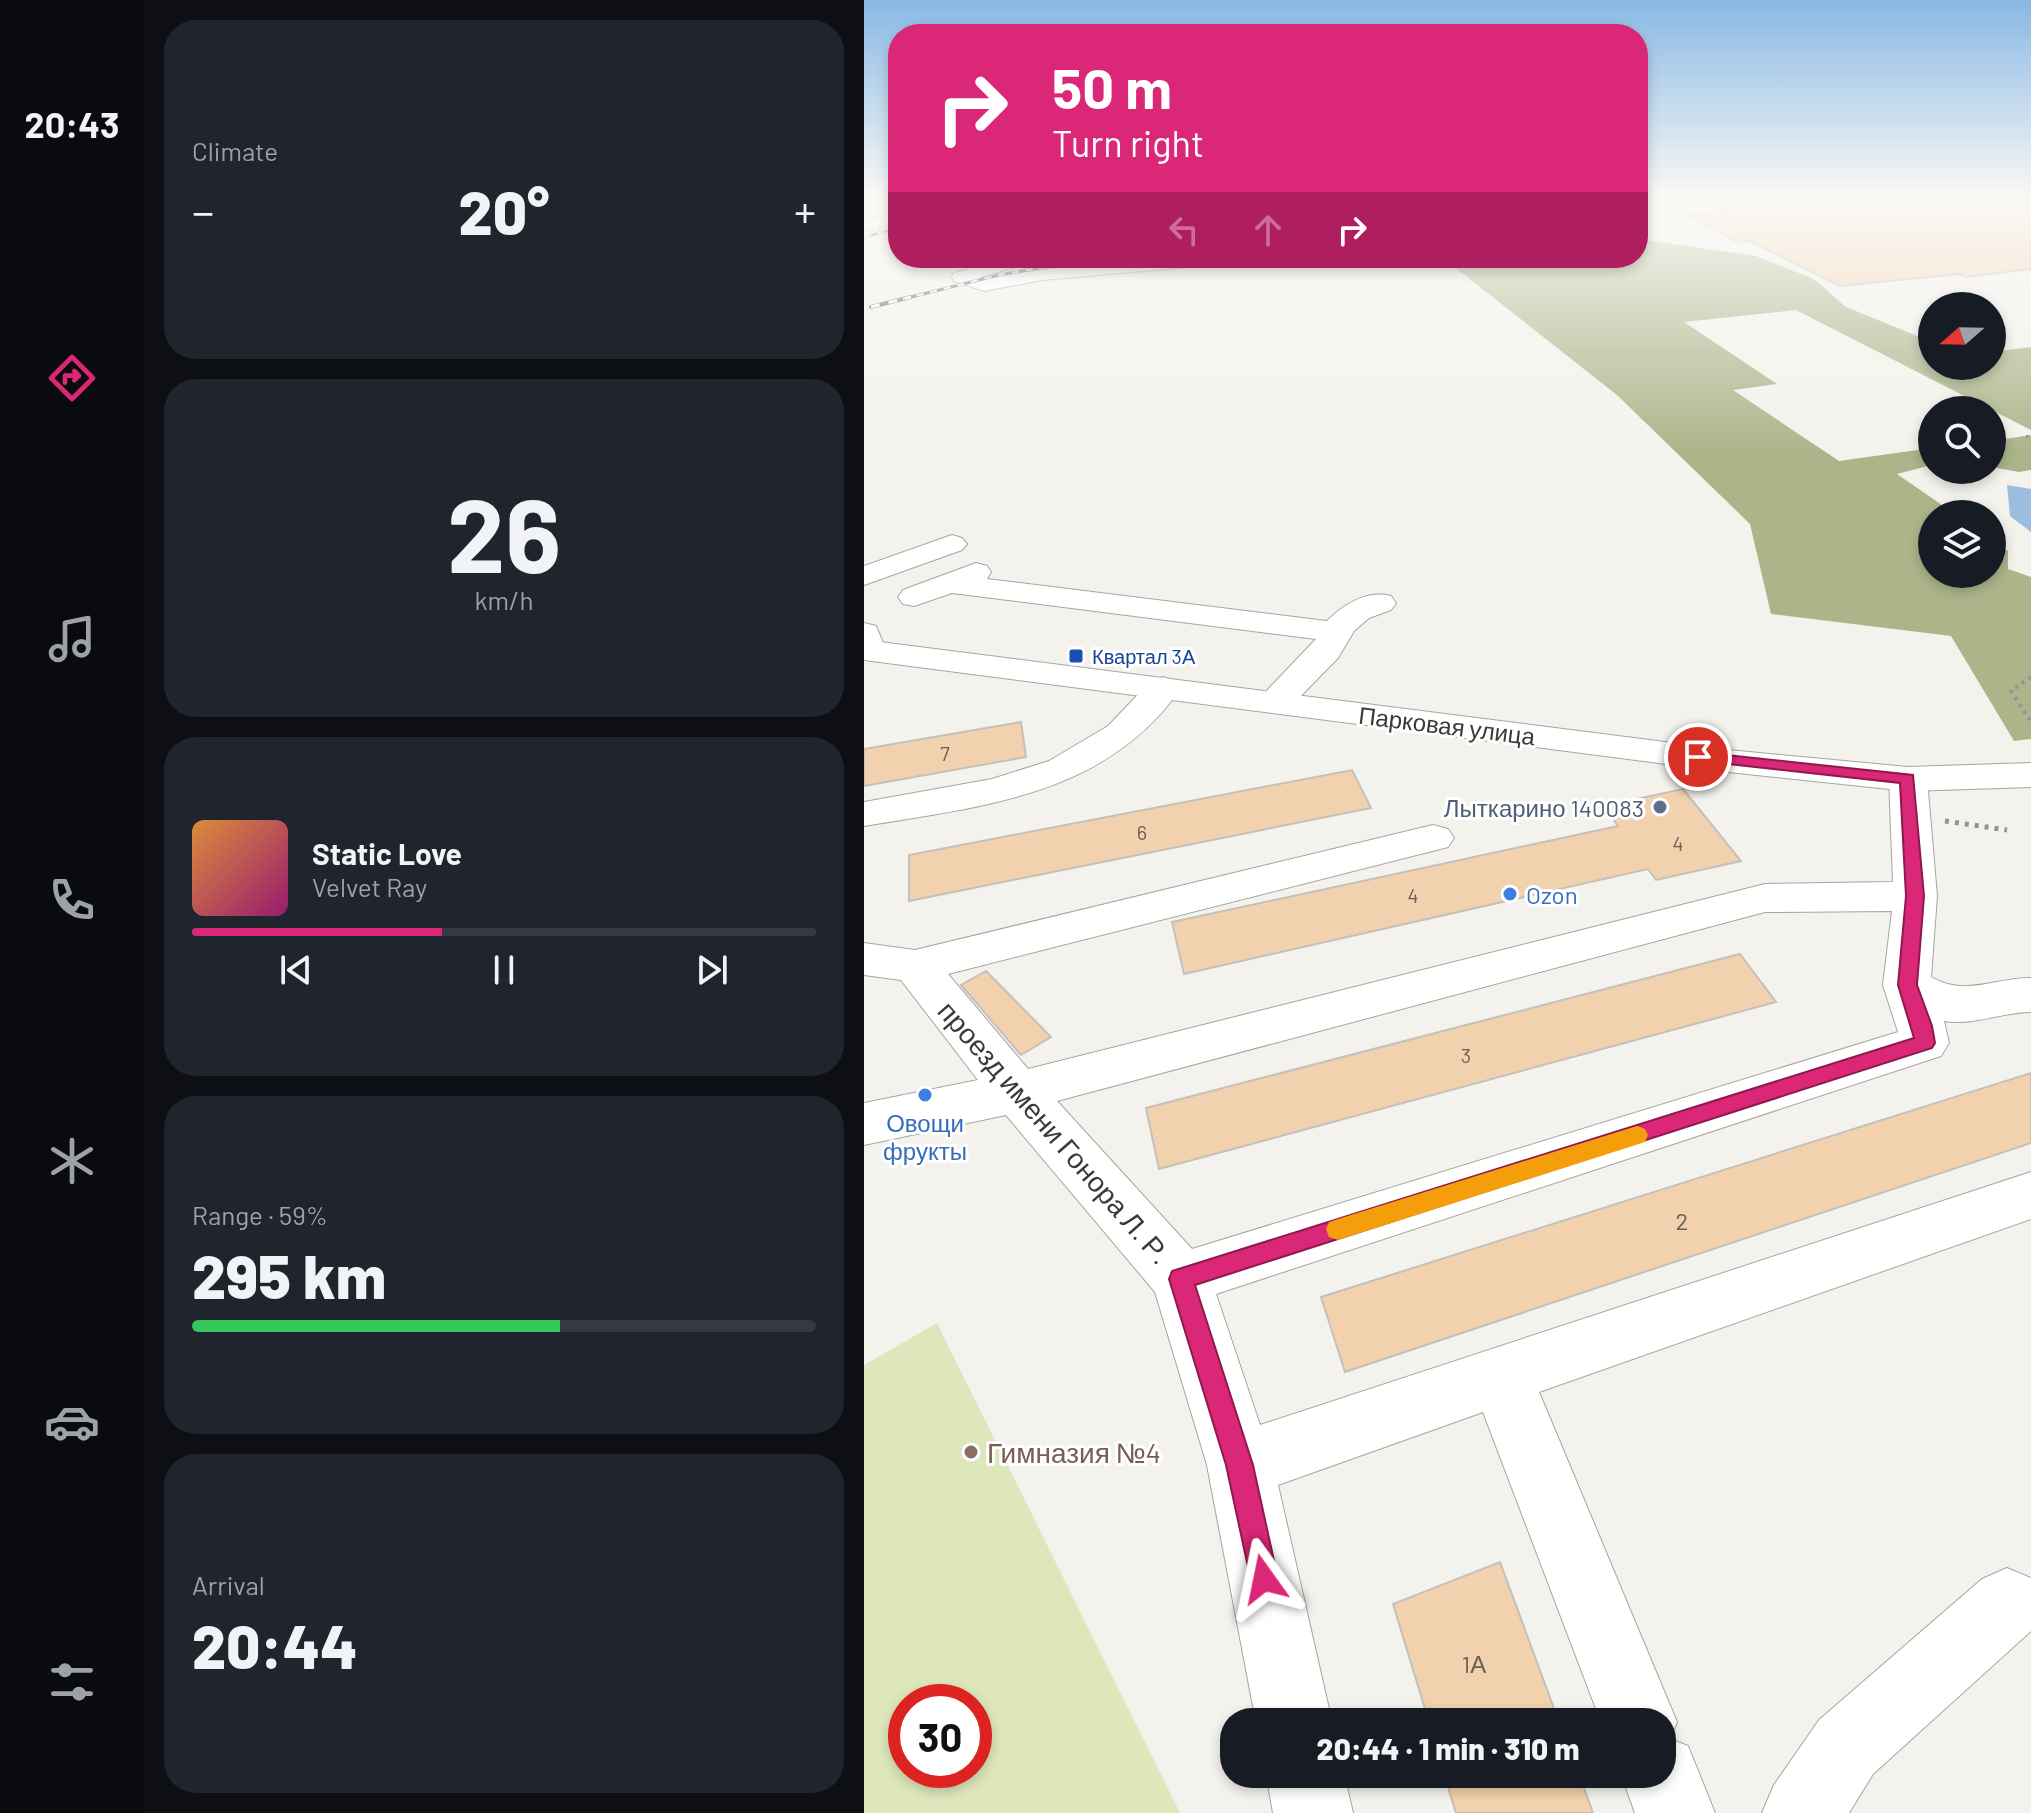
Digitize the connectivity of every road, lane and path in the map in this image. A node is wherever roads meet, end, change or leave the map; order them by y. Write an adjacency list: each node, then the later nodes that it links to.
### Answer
1 (971, 281): 2 (main road)
2 (1007, 281)
3 (952, 544): 5 (main road)
4 (993, 565): 6 (main road)
5 (864, 576)
6 (948, 583): 7 (main road); 9 (main road)
7 (914, 597)
8 (1380, 603): 9 (main road)
9 (1337, 632): 13 (main road)
10 (866, 644): 12 (main road, Парковая улица)
11 (2031, 677): 14 (path)
12 (1163, 688): 13 (main road, Парковая улица); 17 (main road)
13 (1274, 702): 16 (main road, Парковая улица)
14 (2031, 722)
15 (2031, 775): 16 (main road, Парковая улица)
16 (1909, 798): 18 (path); 20 (main road)
17 (864, 814)
18 (2007, 830)
19 (1433, 838): 21 (main road)
20 (1915, 896): 23 (main road); 25 (main road)
21 (889, 963): 25 (main road, проезд имени Гонора Л. Р.)
22 (2031, 995): 23 (main road)
23 (1915, 1005): 24 (main road); 28 (main road)
24 (2031, 1017)
25 (1017, 1092): 26 (main road); 28 (main road, проезд имени Гонора Л. Р.)
26 (864, 1124)
27 (2031, 1195): 29 (main road)
28 (1181, 1279): 30 (main road, проезд имени Гонора Л. Р.)
29 (1501, 1376): 30 (main road); 33 (main road)
30 (1240, 1465): 32 (main road, проезд имени Гонора Л. Р.)
31 (2007, 1604): 38 (main road)
32 (1291, 1708)
33 (1633, 1708)
34 (1308, 1788): 36 (main road)
35 (1665, 1788): 37 (main road)
36 (1313, 1813)
37 (1675, 1813)
38 (1802, 1813)

